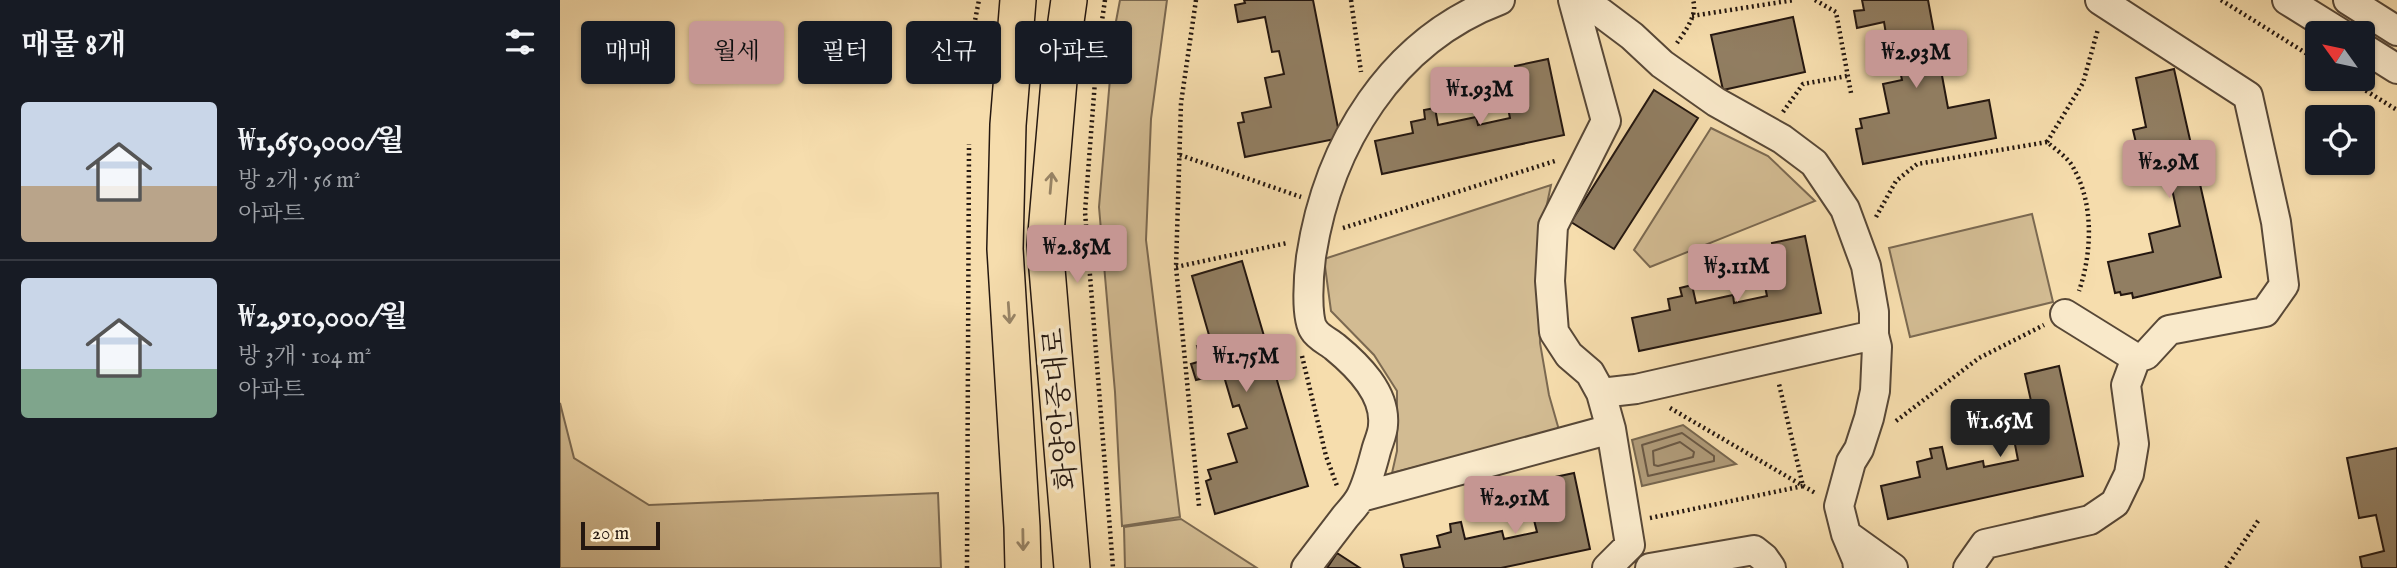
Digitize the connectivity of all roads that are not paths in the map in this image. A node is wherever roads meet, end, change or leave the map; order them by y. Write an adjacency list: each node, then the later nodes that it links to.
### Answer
1 (1018, 0): 20 (main road, 화양안중대로, one-way to 20)
2 (1069, 0): 21 (main road, 화양안중대로, one-way to 2)
3 (1500, 0): 18 (street)
4 (1573, 0): 16 (street)
5 (1579, 0): 14 (street)
6 (2287, 0): 9 (street)
7 (2348, 0): 10 (street)
8 (2102, 2): 15 (street)
9 (2321, 21)
10 (2397, 31)
11 (2375, 55): 12 (street)
12 (2397, 69)
13 (2064, 314): 15 (street)
14 (1874, 335): 16 (street); 19 (street)
15 (2136, 358): 28 (street)
16 (1601, 393): 17 (street)
17 (1611, 429): 18 (street); 23 (street)
18 (1361, 497): 22 (street)
19 (1846, 534): 26 (street); 27 (street)
20 (1023, 568)
21 (1072, 568)
22 (1306, 568)
23 (1607, 568)
24 (1650, 568): 25 (street)
25 (1771, 568)
26 (1858, 568)
27 (1894, 568)
28 (1968, 568)

